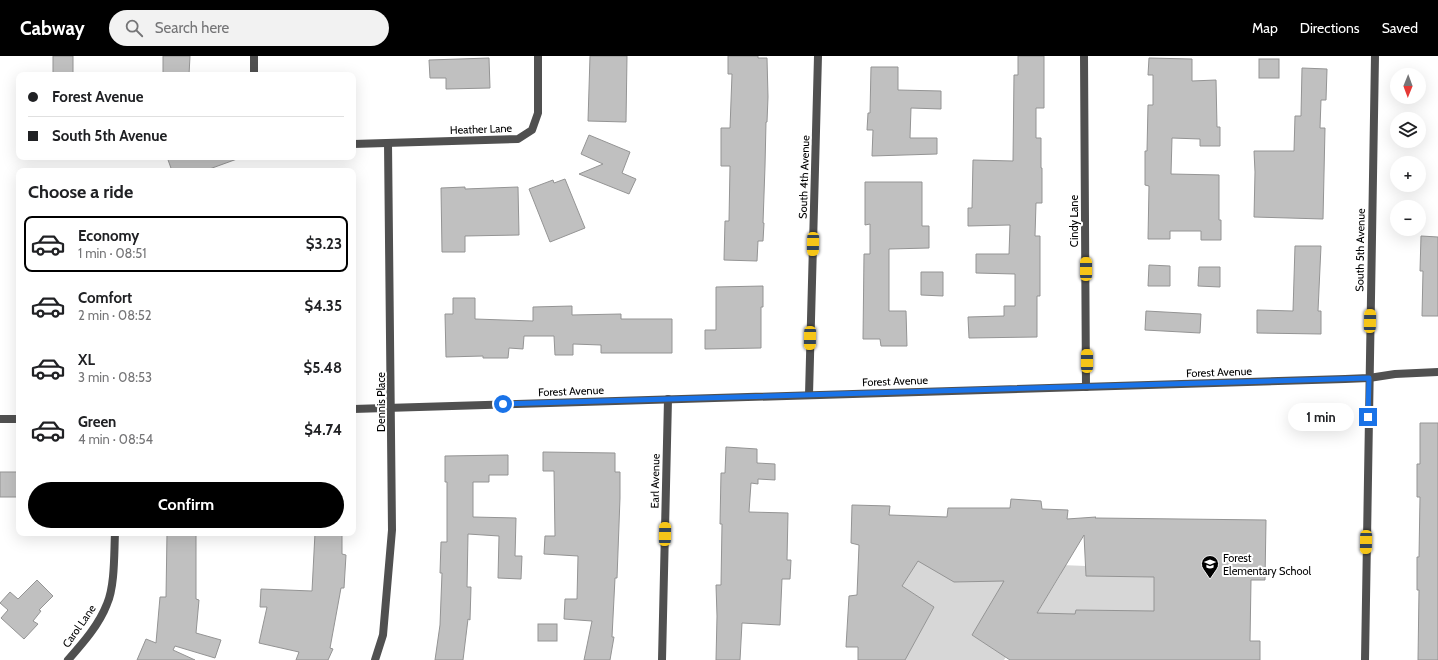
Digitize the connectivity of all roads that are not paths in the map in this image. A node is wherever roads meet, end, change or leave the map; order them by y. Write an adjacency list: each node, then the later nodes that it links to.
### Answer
1 (254, 56): 6 (street)
2 (538, 56): 7 (street, Heather Lane)
3 (818, 56): 12 (street, South 4th Avenue)
4 (1084, 56): 11 (street, Cindy Lane)
5 (1375, 56): 10 (street, South 5th Avenue)
6 (254, 72)
7 (388, 143): 8 (street, Heather Lane); 14 (street, Dennis Place)
8 (356, 144)
9 (1438, 372): 10 (street, Forest Avenue)
10 (1369, 378): 11 (street, Forest Avenue); 22 (street, South 5th Avenue)
11 (1086, 387): 12 (street, Forest Avenue)
12 (809, 395): 13 (street, Forest Avenue)
13 (668, 399): 14 (street, Forest Avenue); 21 (street, Earl Avenue)
14 (392, 408): 15 (street, Forest Avenue); 20 (street, Dennis Place)
15 (356, 409)
16 (0, 419): 17 (street)
17 (16, 419)
18 (115, 536): 19 (street, Carol Lane)
19 (68, 660)
20 (374, 660)
21 (662, 660)
22 (1365, 660)

